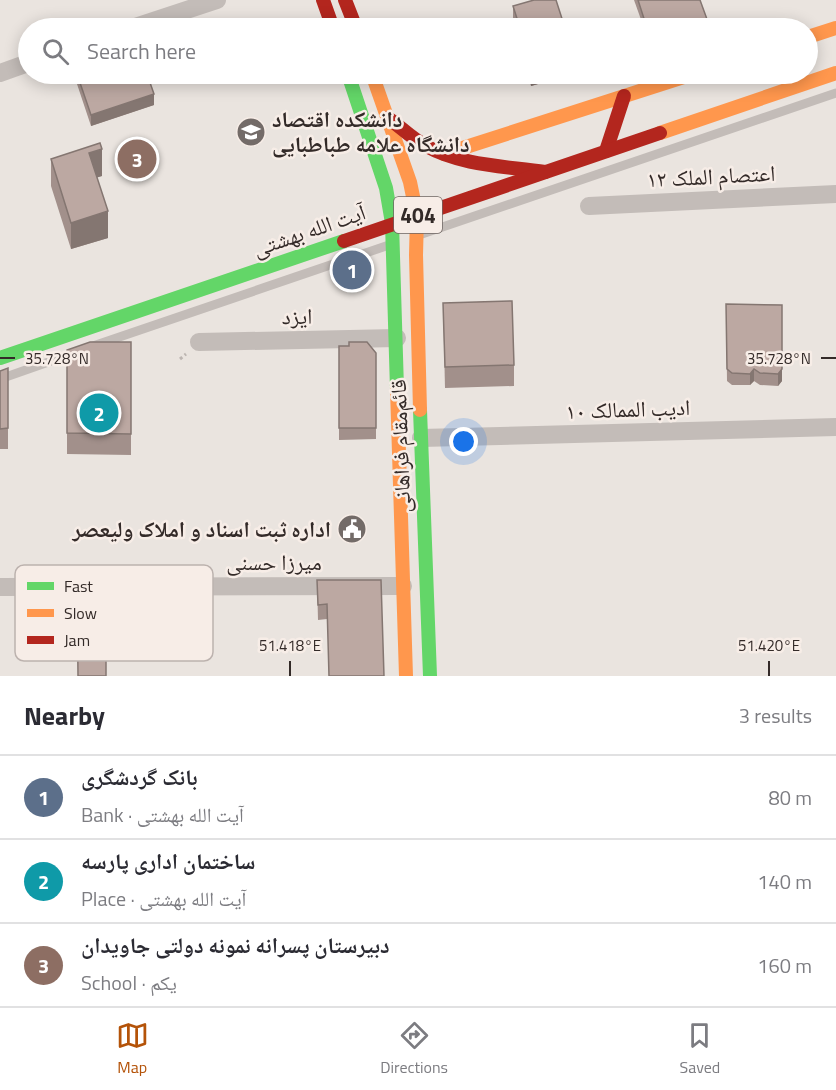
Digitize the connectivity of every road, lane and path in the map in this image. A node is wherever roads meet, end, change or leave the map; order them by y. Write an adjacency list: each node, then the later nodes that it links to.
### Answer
1 (217, 0): 4 (street)
2 (324, 0): 6 (main road)
3 (345, 0): 7 (main road)
4 (198, 3): 5 (street)
5 (158, 18)
6 (330, 18)
7 (352, 18)
8 (836, 27): 9 (main road)
9 (818, 33)
10 (18, 67): 11 (street)
11 (0, 73)
12 (351, 84): 25 (main road, قائم‌مقام فراهانی)
13 (376, 84): 18 (main road, قائم‌مقام فراهانی)
14 (662, 84): 17 (main road)
15 (803, 84): 19 (main road, آیت الله بهشتی / 404)
16 (836, 93): 26 (lane)
17 (624, 96): 19 (main road); 20 (main road)
18 (388, 118): 20 (main road); 24 (main road, قائم‌مقام فراهانی)
19 (606, 151): 21 (main road, آیت الله بهشتی / 404)
20 (444, 154): 21 (main road)
21 (546, 172): 24 (main road, آیت الله بهشتی / 404)
22 (836, 194): 23 (street, اعتصام الملک ۱۲)
23 (589, 206)
24 (417, 216): 25 (main road, آیت الله بهشتی / 404); 26 (main road, قائم‌مقام فراهانی)
25 (392, 223): 26 (main road, قائم‌مقام فراهانی); 29 (main road, آیت الله بهشتی / 404)
26 (405, 240): 27 (main road, قائم‌مقام فراهانی); 30 (lane); 32 (main road, قائم‌مقام فراهانی)
27 (397, 338): 28 (street, ایزد); 34 (main road, قائم‌مقام فراهانی)
28 (199, 342)
29 (0, 358)
30 (0, 379)
31 (836, 427): 32 (street, ادیب الممالک ۱۰)
32 (421, 438): 38 (main road, قائم‌مقام فراهانی)
33 (213, 586): 34 (street, میرزا حسنی)
34 (403, 586): 37 (main road, قائم‌مقام فراهانی)
35 (0, 587): 36 (street, میرزا حسنی)
36 (15, 587)
37 (406, 676)
38 (430, 676)

